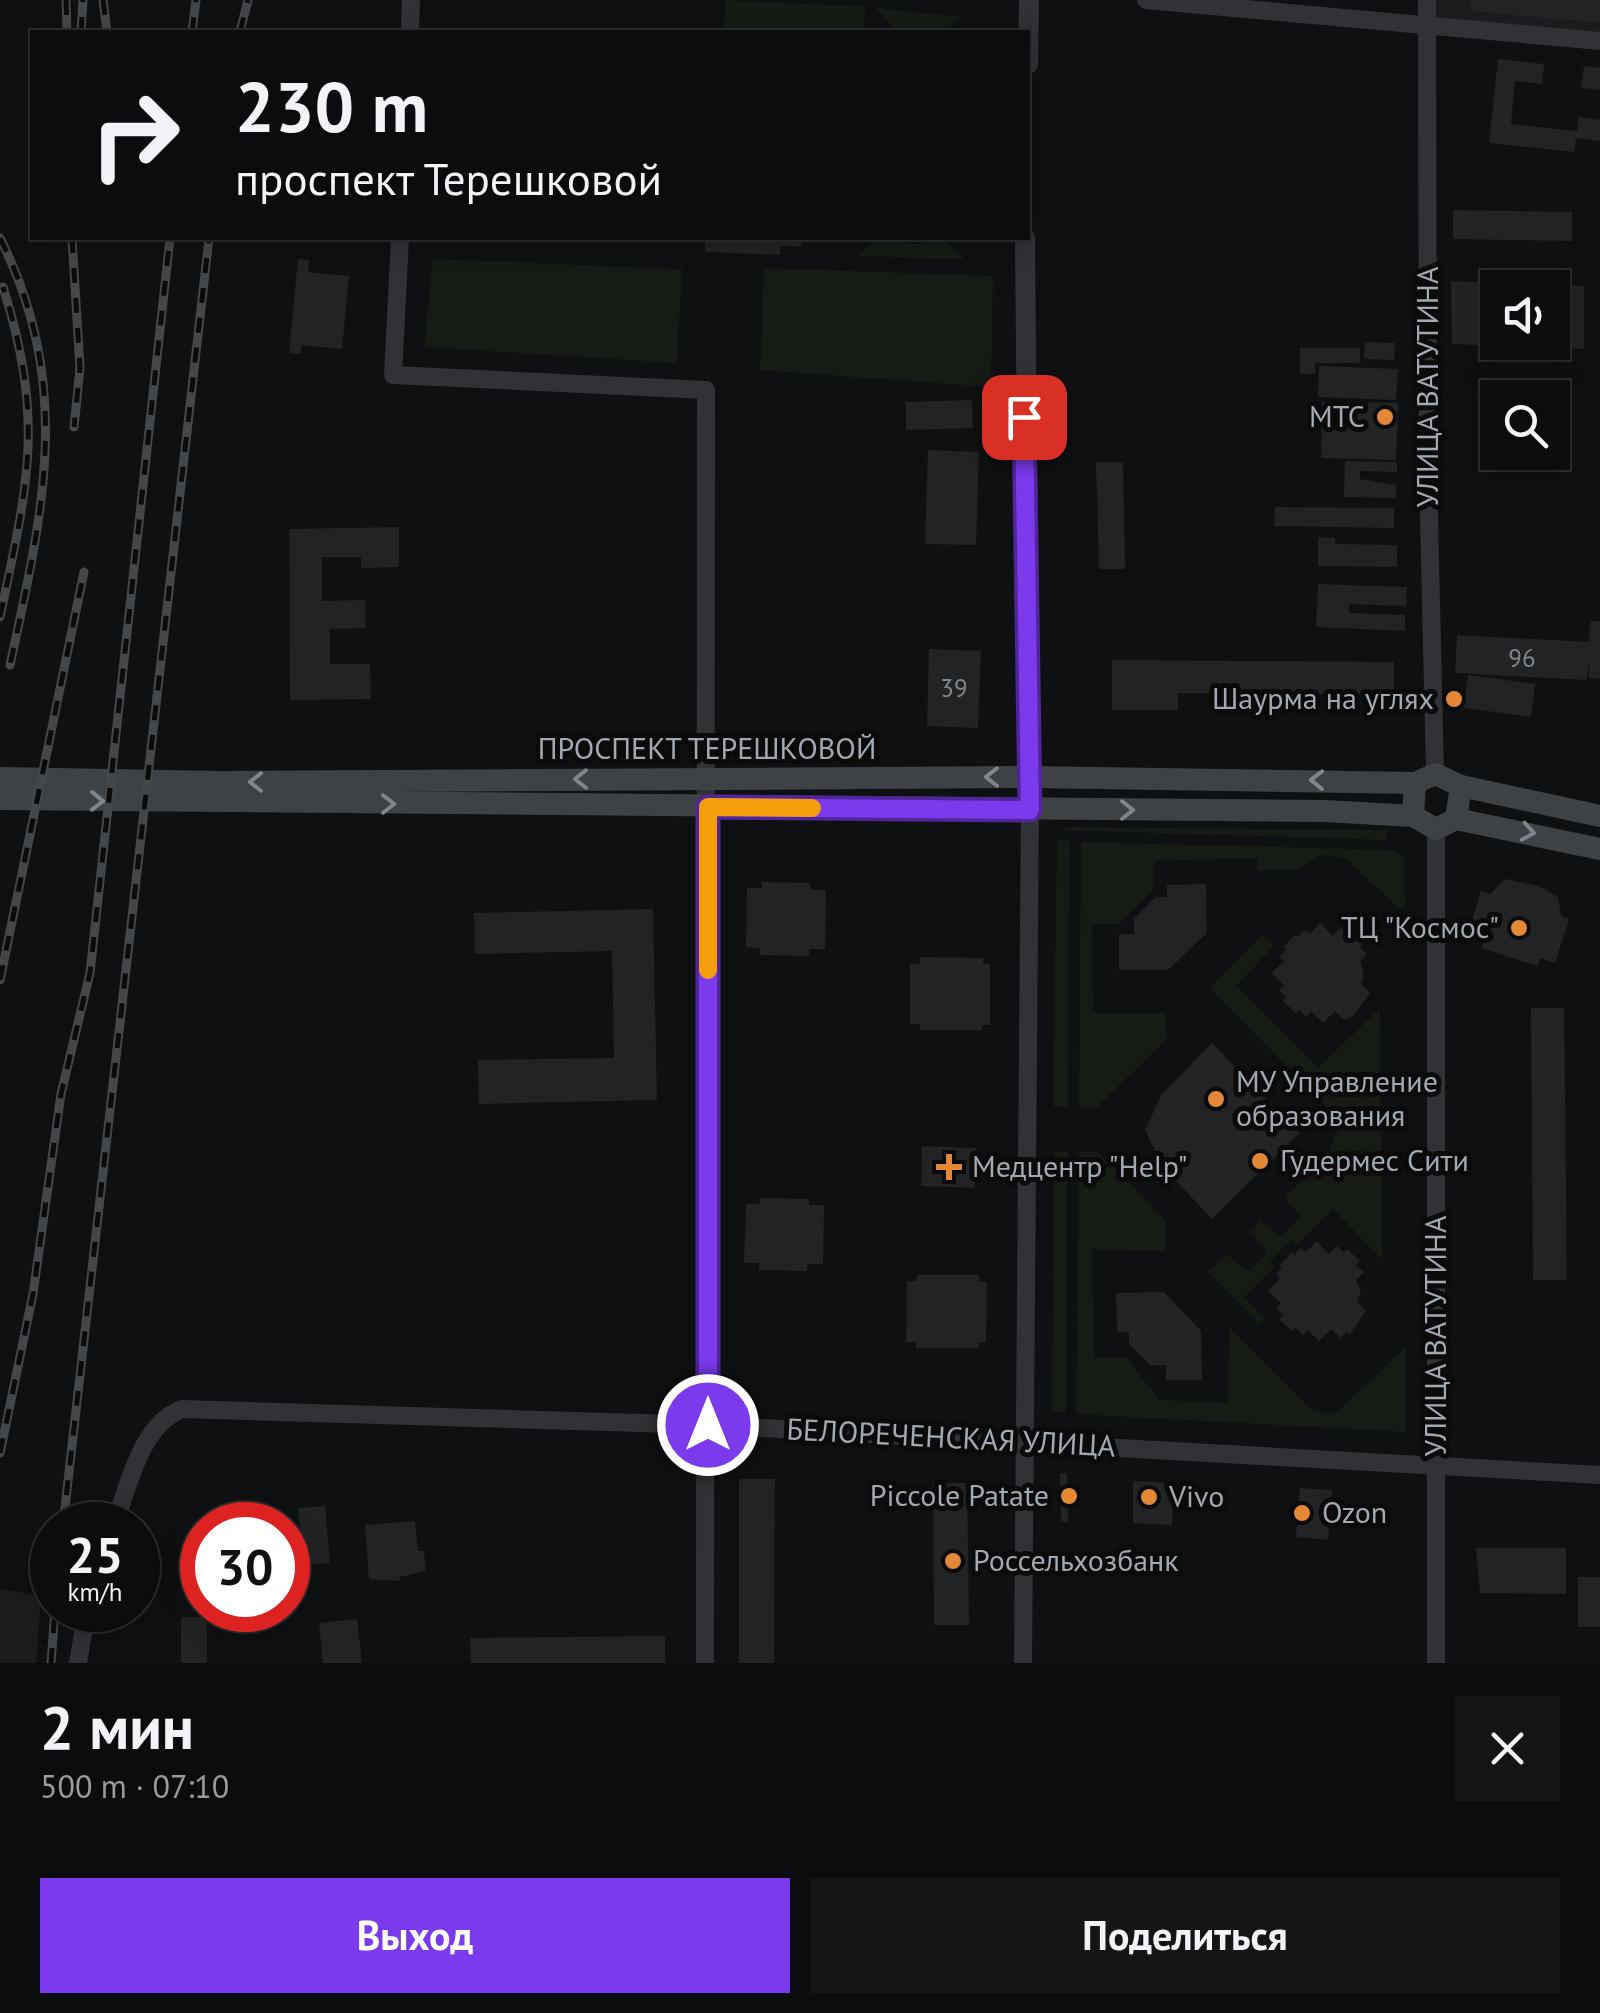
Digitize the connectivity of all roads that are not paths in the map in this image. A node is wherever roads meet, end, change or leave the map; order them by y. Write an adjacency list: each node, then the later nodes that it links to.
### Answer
1 (412, 0): 6 (street)
2 (1028, 0): 7 (street)
3 (1146, 0): 5 (street)
4 (1427, 0): 5 (street, УЛИЦА ВАТУТИНА)
5 (1426, 25): 8 (street); 12 (street, УЛИЦА ВАТУТИНА)
6 (410, 30)
7 (1028, 30)
8 (1600, 41)
9 (400, 240): 15 (street)
10 (1025, 240): 16 (street)
11 (0, 778): 14 (main road, ПРОСПЕКТ ТЕРЕШКОВОЙ)
12 (1425, 779): 13 (main road); 16 (main road, ПРОСПЕКТ ТЕРЕШКОВОЙ, one-way to 16); 18 (main road)
13 (1461, 786): 19 (main road); 20 (main road)
14 (220, 792): 15 (main road, ПРОСПЕКТ ТЕРЕШКОВОЙ); 17 (main road, ПРОСПЕКТ ТЕРЕШКОВОЙ, one-way to 14)
15 (708, 792): 16 (main road, ПРОСПЕКТ ТЕРЕШКОВОЙ, one-way to 15); 16 (main road, ПРОСПЕКТ ТЕРЕШКОВОЙ); 22 (street)
16 (1030, 794): 18 (main road, ПРОСПЕКТ ТЕРЕШКОВОЙ, one-way to 18); 23 (street)
17 (0, 799)
18 (1413, 816): 20 (main road)
19 (1600, 816)
20 (1446, 824): 21 (main road, one-way to 21); 24 (street, УЛИЦА ВАТУТИНА)
21 (1600, 849)
22 (708, 1425): 23 (street, БЕЛОРЕЧЕНСКАЯ УЛИЦА); 26 (street, БЕЛОРЕЧЕНСКАЯ УЛИЦА); 29 (street)
23 (1024, 1442): 24 (street, БЕЛОРЕЧЕНСКАЯ УЛИЦА); 30 (street)
24 (1436, 1464): 25 (street, БЕЛОРЕЧЕНСКАЯ УЛИЦА); 31 (street, УЛИЦА ВАТУТИНА)
25 (1600, 1475)
26 (123, 1502)
27 (83, 1632): 28 (street)
28 (78, 1663)
29 (705, 1663)
30 (1023, 1663)
31 (1436, 1663)

